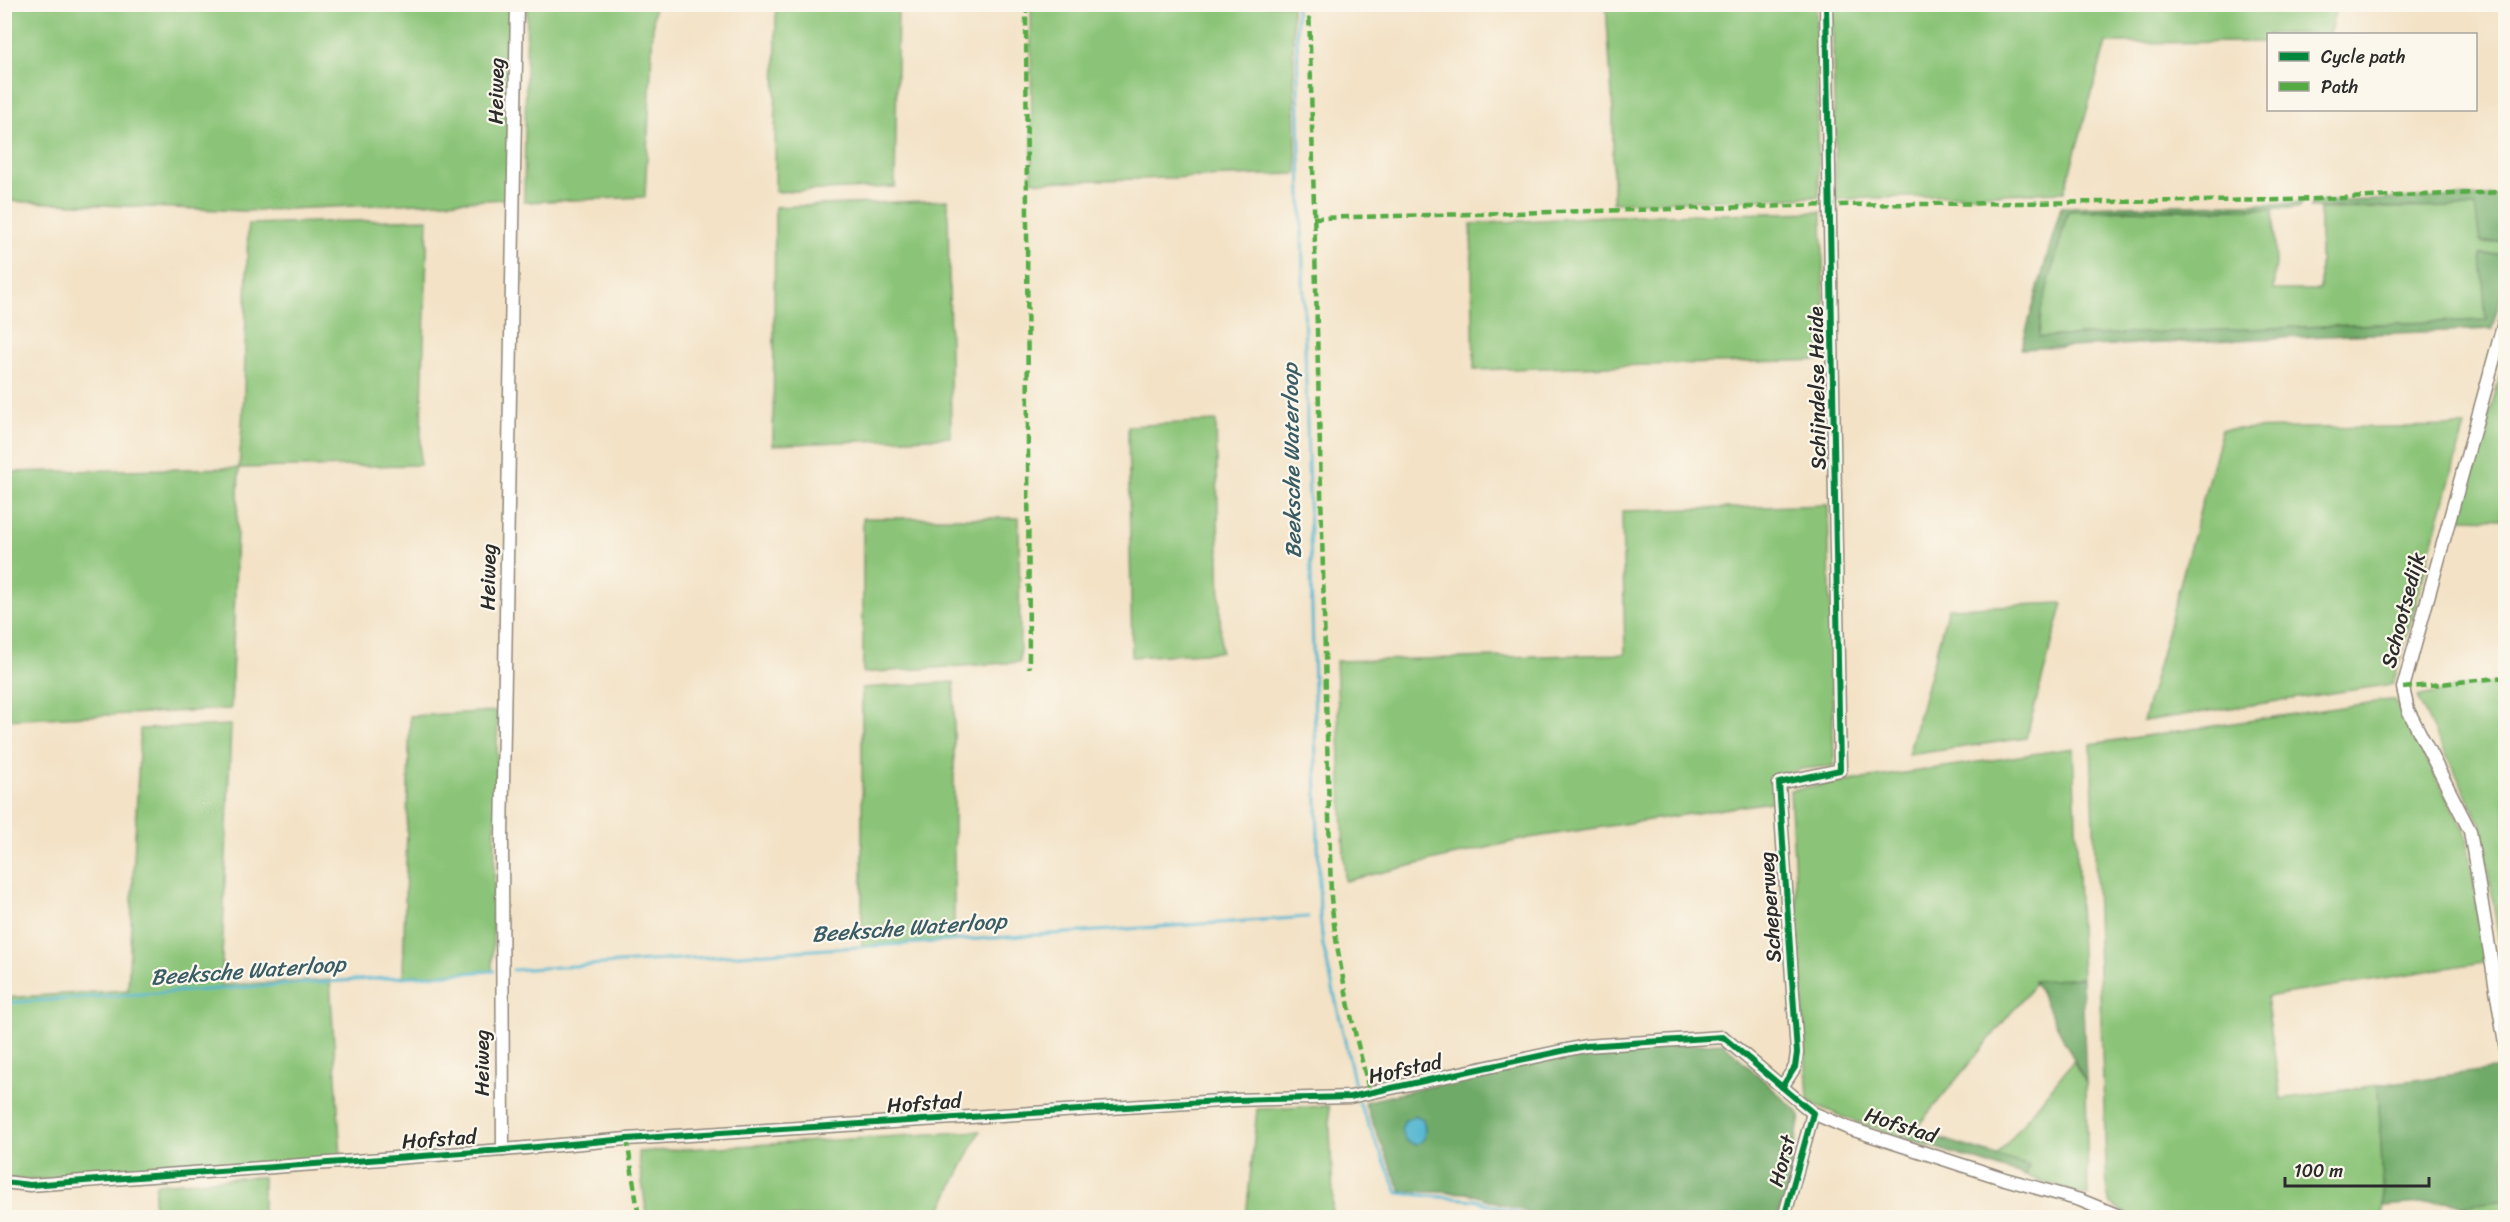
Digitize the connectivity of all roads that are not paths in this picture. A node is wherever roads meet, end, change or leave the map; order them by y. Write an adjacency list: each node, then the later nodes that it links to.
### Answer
1 (517, 4): 8 (street, Heiweg)
2 (1826, 4): 4 (street, Schijndelse Heide)
3 (2505, 315): 5 (street, Schootsedijk)
4 (1840, 770): 6 (street, Scheperweg)
5 (2505, 1050)
6 (1782, 1087): 7 (street, Hofstad); 8 (street, Hofstad)
7 (1813, 1113): 10 (street, Horst); 11 (street, Hofstad)
8 (503, 1150): 9 (street, Hofstad)
9 (4, 1182)
10 (1784, 1218)
11 (2124, 1218)

